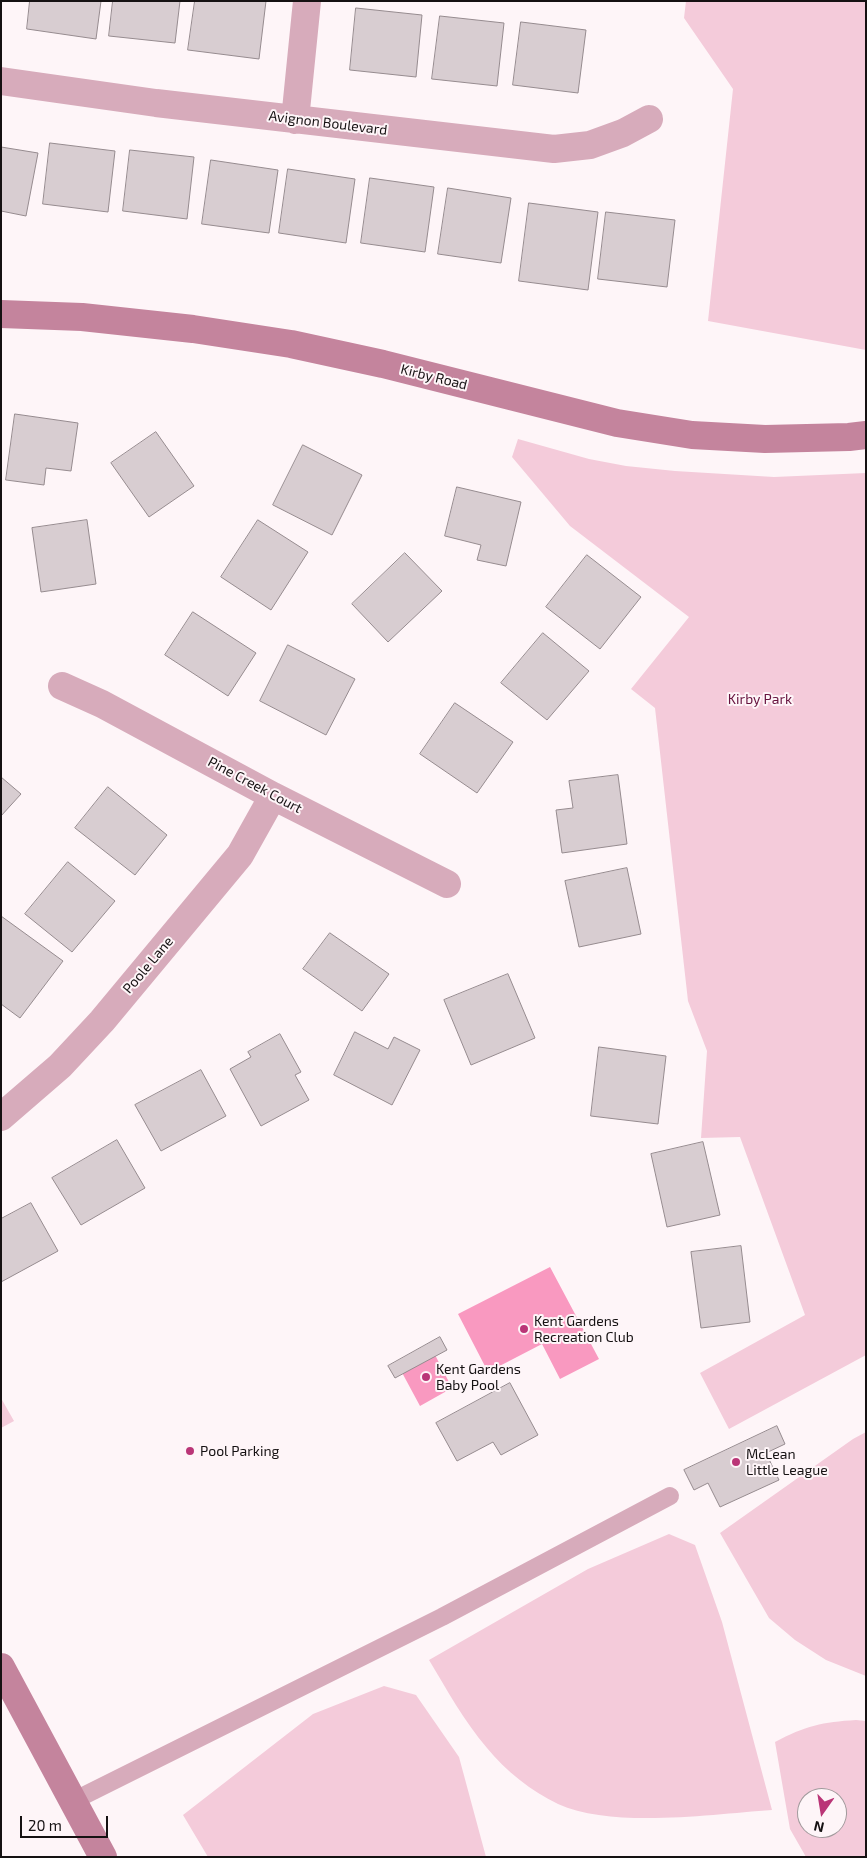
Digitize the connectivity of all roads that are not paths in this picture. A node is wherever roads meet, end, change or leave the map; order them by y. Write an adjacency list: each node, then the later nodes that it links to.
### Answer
1 (307, 1): 4 (street)
2 (1, 81): 4 (street, Avignon Boulevard)
3 (649, 119): 4 (street, Avignon Boulevard)
4 (296, 120)
5 (1, 314): 6 (main road, Kirby Road)
6 (866, 435)
7 (62, 686): 8 (street, Pine Creek Court)
8 (273, 796): 9 (street, Pine Creek Court); 10 (street, Poole Lane)
9 (447, 884)
10 (1, 1117)
11 (670, 1496): 13 (lane)
12 (1, 1667): 13 (main road)
13 (73, 1801): 14 (main road)
14 (103, 1857)

